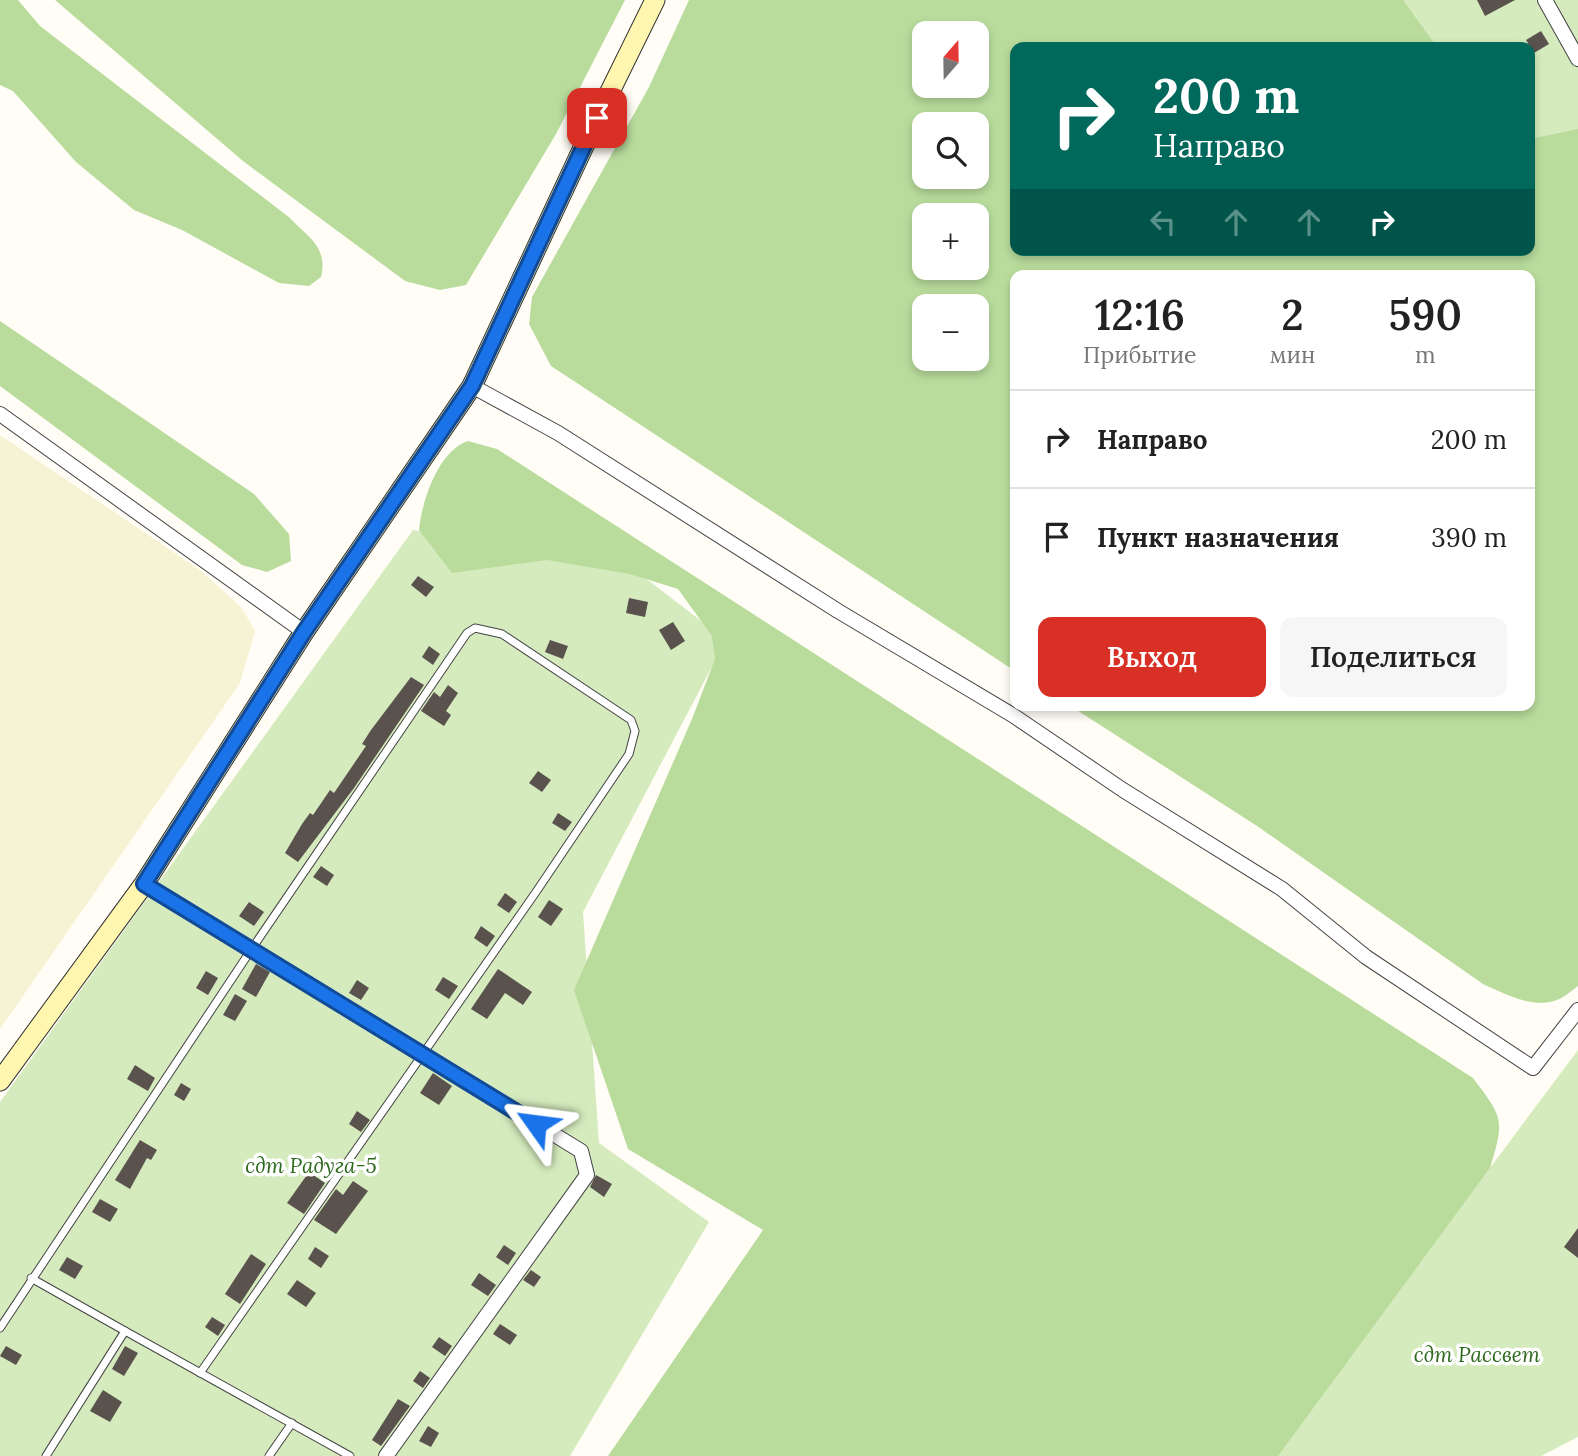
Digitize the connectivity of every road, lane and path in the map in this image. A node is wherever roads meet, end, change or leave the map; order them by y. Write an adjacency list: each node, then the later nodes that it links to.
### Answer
1 (655, 0): 4 (street)
2 (1545, 0): 3 (street)
3 (1578, 59)
4 (472, 386): 6 (street); 9 (street)
5 (0, 414): 6 (street)
6 (304, 632): 7 (street)
7 (144, 884): 8 (street); 11 (street)
8 (251, 950): 10 (street); 10 (lane); 12 (lane)
9 (1578, 1010)
10 (423, 1055): 15 (lane); 20 (street)
11 (0, 1082)
12 (31, 1278): 13 (lane); 14 (lane)
13 (0, 1328)
14 (125, 1331): 15 (lane); 17 (lane)
15 (200, 1373): 16 (lane)
16 (292, 1423): 18 (lane); 19 (lane)
17 (46, 1456)
18 (269, 1456)
19 (350, 1456)
20 (386, 1456)

